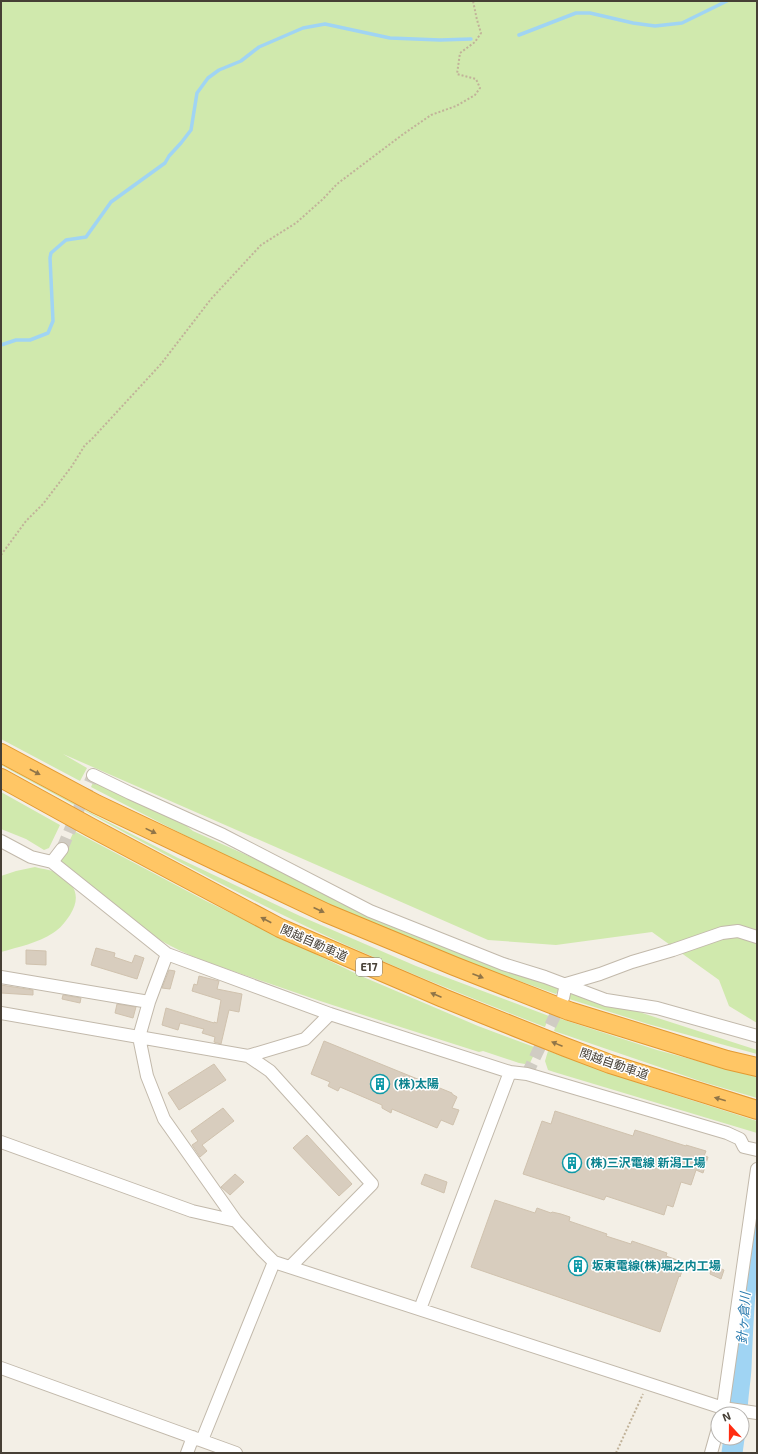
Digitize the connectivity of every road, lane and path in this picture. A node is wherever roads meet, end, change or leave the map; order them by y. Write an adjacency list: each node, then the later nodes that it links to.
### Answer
1 (473, 1): 2 (path)
2 (1, 555)
3 (1, 753): 20 (highway, one-way to 20)
4 (93, 775): 12 (street)
5 (1, 778): 22 (highway, 関越自動車道 / E17, one-way to 5)
6 (1, 841): 8 (street)
7 (62, 849): 8 (street)
8 (52, 862): 10 (street)
9 (757, 937): 12 (street)
10 (167, 954): 14 (street); 16 (street)
11 (1, 977): 14 (street)
12 (566, 984): 13 (street); 17 (street)
13 (563, 998)
14 (149, 1002): 18 (street)
15 (1, 1013): 18 (street)
16 (330, 1014): 19 (street); 21 (street)
17 (757, 1036)
18 (139, 1037): 19 (street); 26 (street)
19 (248, 1056): 28 (street)
20 (757, 1067)
21 (510, 1072): 24 (street); 29 (street)
22 (757, 1110)
23 (1, 1142): 26 (street)
24 (757, 1150)
25 (757, 1169): 32 (street)
26 (236, 1221): 27 (street)
27 (274, 1262): 28 (street); 34 (street)
28 (290, 1267): 29 (street)
29 (420, 1310): 31 (street)
30 (1, 1368): 34 (street)
31 (647, 1384): 33 (street); 37 (path)
32 (723, 1406)
33 (710, 1407)
34 (198, 1439): 35 (street); 36 (street)
35 (187, 1453)
36 (236, 1453)
37 (616, 1453)

